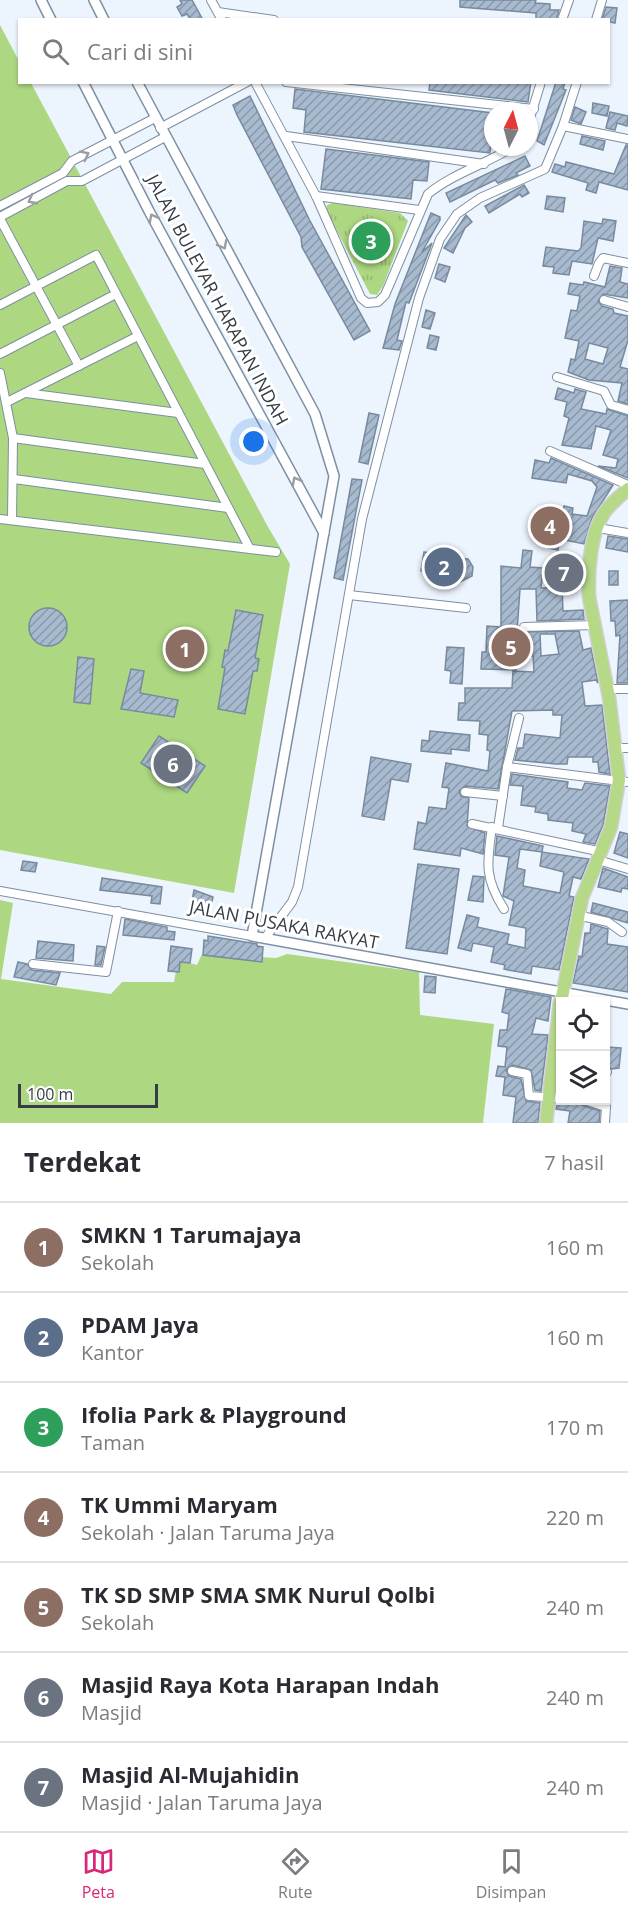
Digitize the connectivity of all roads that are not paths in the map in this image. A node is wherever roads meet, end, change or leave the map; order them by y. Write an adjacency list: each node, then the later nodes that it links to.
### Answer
1 (41, 0): 7 (street)
2 (94, 0): 8 (street)
3 (212, 0): 6 (street)
4 (569, 0): 10 (street)
5 (602, 0): 11 (street)
6 (220, 16): 9 (street)
7 (50, 18)
8 (103, 18)
9 (247, 18)
10 (563, 18)
11 (597, 18)
12 (84, 84): 26 (street, JALAN BULEVAR HARAPAN INDAH)
13 (137, 84): 21 (street, JALAN BULEVAR HARAPAN INDAH)
14 (244, 84): 23 (street)
15 (256, 84): 24 (street)
16 (304, 84): 20 (street)
17 (540, 84): 19 (street)
18 (576, 84): 22 (street)
19 (536, 102)
20 (484, 104)
21 (155, 118): 23 (street, JALAN BULEVAR HARAPAN INDAH); 26 (street)
22 (563, 126): 25 (street); 66 (street)
23 (163, 132): 28 (street); 62 (street, JALAN BULEVAR HARAPAN INDAH, one-way to 62)
24 (286, 136): 29 (street); 32 (street)
25 (628, 139)
26 (113, 140): 28 (street, JALAN BULEVAR HARAPAN INDAH); 30 (street, one-way to 26)
27 (498, 156): 29 (street)
28 (123, 159): 31 (street); 62 (street, JALAN BULEVAR HARAPAN INDAH, one-way to 28)
29 (484, 164): 34 (street)
30 (63, 173): 31 (street); 33 (street)
31 (67, 181): 35 (street, one-way to 35)
32 (316, 196): 34 (street); 34 (street)
33 (0, 206)
34 (419, 210)
35 (0, 218): 38 (street)
36 (628, 263): 37 (street)
37 (594, 276)
38 (36, 286): 39 (street); 41 (street); 43 (street)
39 (116, 294): 43 (street); 44 (street)
40 (604, 300): 42 (street)
41 (0, 305)
42 (628, 307)
43 (57, 325): 45 (street); 46 (street)
44 (138, 336): 46 (street); 52 (street)
45 (0, 354)
46 (79, 366): 49 (street)
47 (0, 373): 50 (street)
48 (557, 376): 51 (street)
49 (26, 393): 50 (street); 52 (street)
50 (7, 402): 53 (street)
51 (628, 410)
52 (178, 413): 55 (street)
53 (13, 438): 55 (street); 56 (street)
54 (550, 451): 57 (street)
55 (205, 464): 58 (street)
56 (14, 478): 58 (street); 60 (street)
57 (628, 487): 61 (main road)
58 (228, 508): 64 (street)
59 (0, 519): 60 (street)
60 (12, 520): 64 (street)
61 (598, 528): 63 (street); 68 (main road)
62 (324, 533): 87 (street, JALAN BULEVAR HARAPAN INDAH)
63 (628, 533)
64 (250, 549): 65 (street)
65 (276, 552)
66 (349, 595): 67 (street); 88 (street)
67 (466, 608)
68 (596, 625): 69 (street); 70 (main road)
69 (524, 627)
70 (608, 689): 71 (street); 73 (main road)
71 (628, 689)
72 (519, 717): 74 (street)
73 (622, 748): 75 (main road)
74 (507, 767): 75 (street); 77 (street)
75 (624, 781): 80 (main road)
76 (465, 792): 77 (street)
77 (503, 796): 79 (street)
78 (472, 824): 79 (street)
79 (495, 827): 80 (street); 83 (street)
80 (600, 856): 81 (street); 85 (main road)
81 (628, 869)
82 (0, 891): 84 (street, JALAN PUSAKA RAKYAT)
83 (504, 909)
84 (118, 911): 87 (street, JALAN PUSAKA RAKYAT); 89 (street)
85 (577, 915): 86 (street); 90 (main road)
86 (622, 932)
87 (252, 936): 88 (street, JALAN PUSAKA RAKYAT)
88 (265, 938): 91 (street, JALAN PUSAKA RAKYAT)
89 (33, 964)
90 (561, 997)
91 (556, 998)
92 (610, 1003): 93 (street, JALAN PUSAKA RAKYAT)
93 (628, 1004)
94 (556, 1069): 96 (main road)
95 (512, 1071): 96 (street)
96 (555, 1098): 98 (main road)
97 (599, 1105): 99 (street)
98 (546, 1123)
99 (604, 1123)

